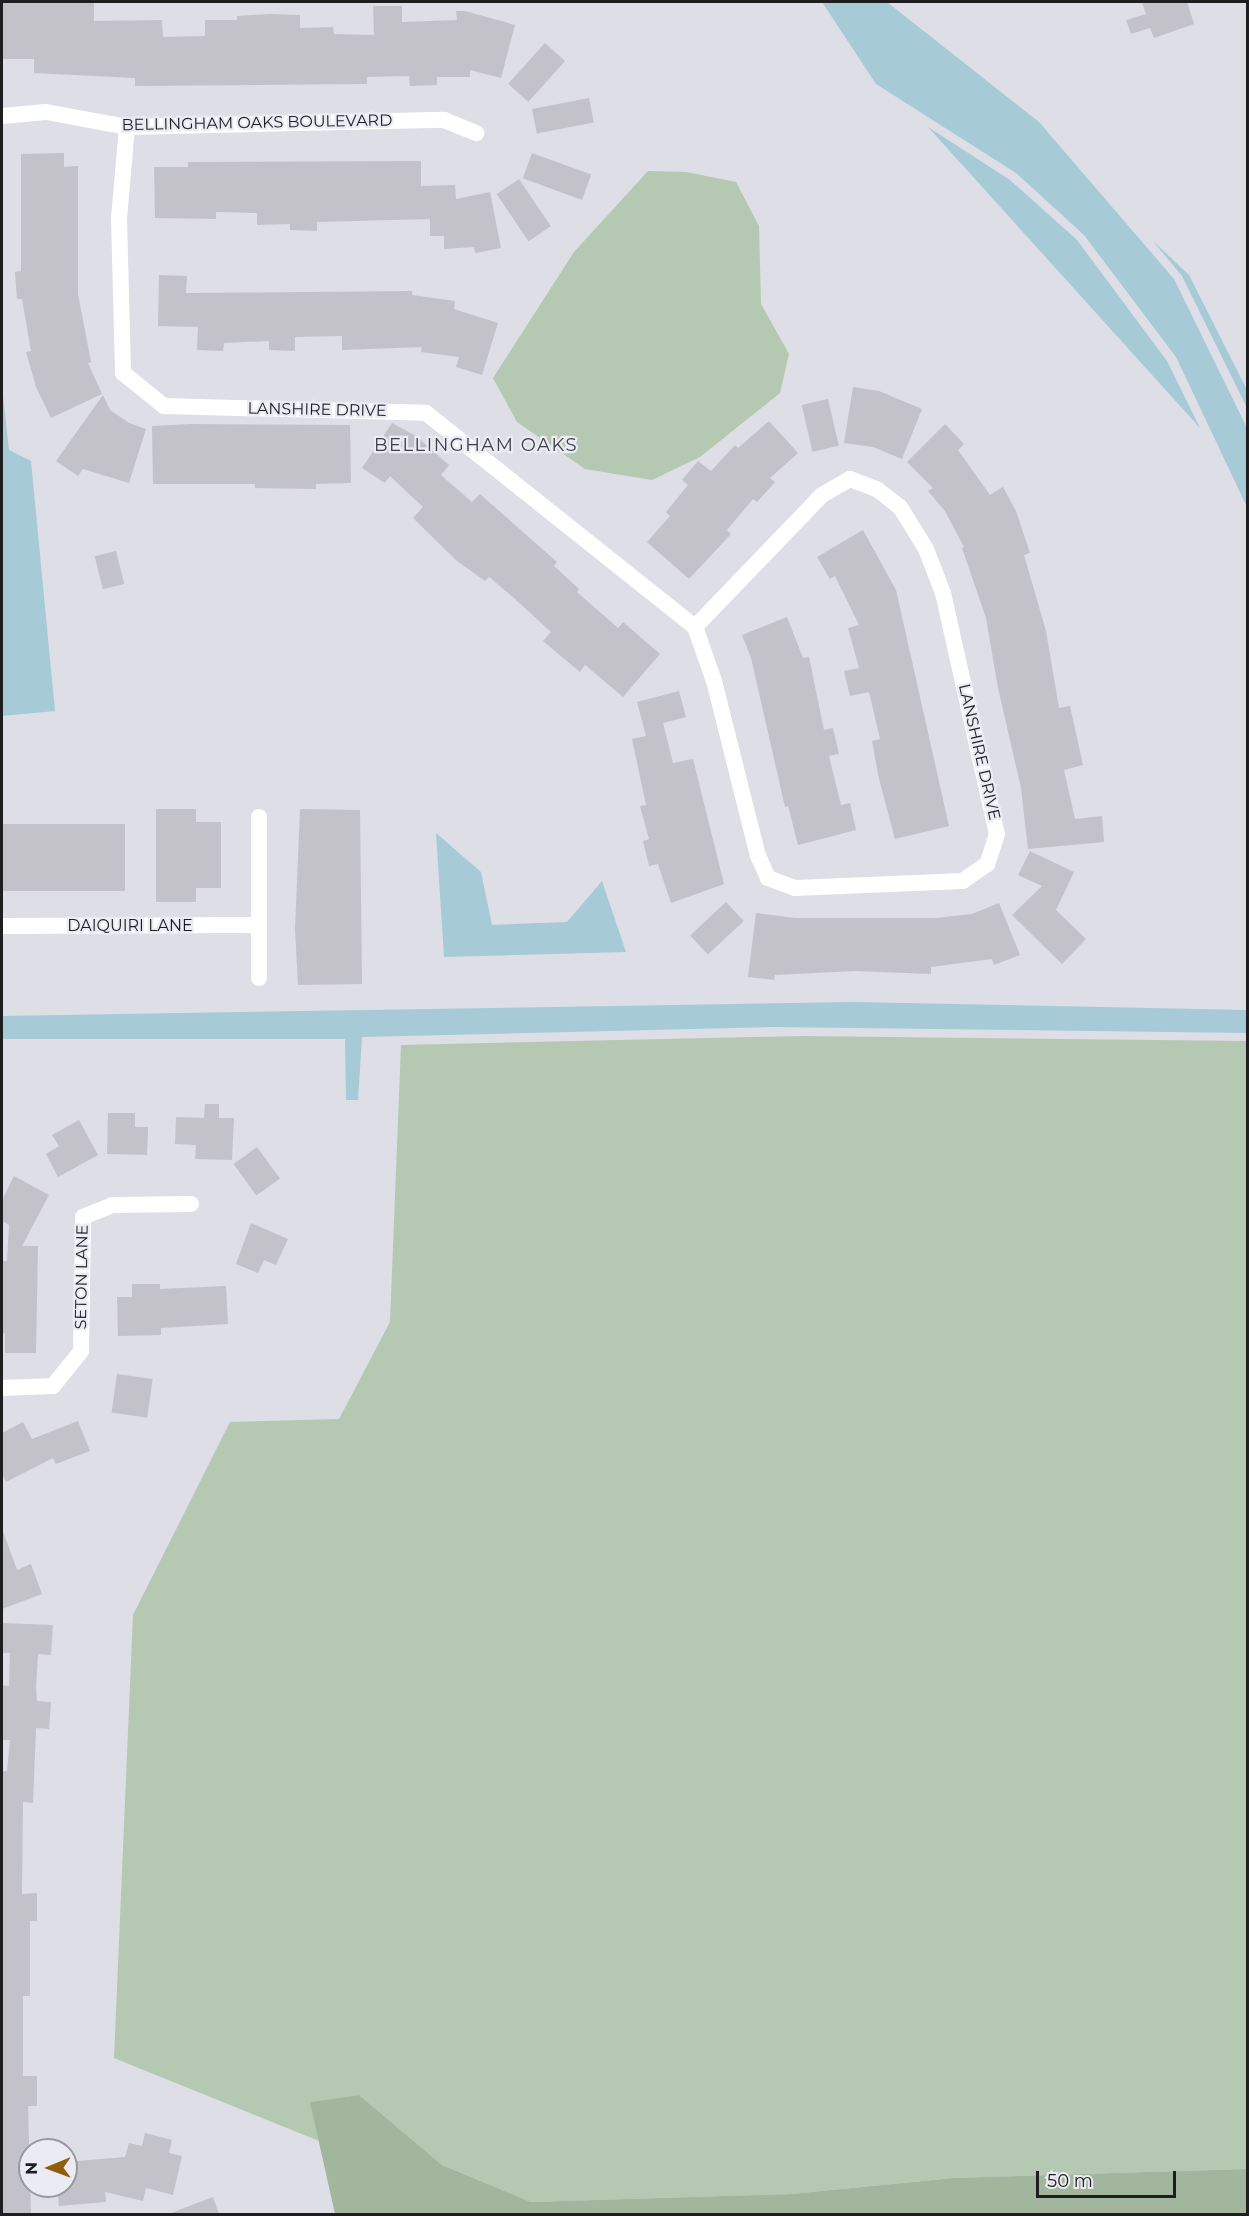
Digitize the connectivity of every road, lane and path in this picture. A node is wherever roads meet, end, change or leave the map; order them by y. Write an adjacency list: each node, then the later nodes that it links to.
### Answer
1 (2, 116): 2 (street, BELLINGHAM OAKS BOULEVARD)
2 (127, 127): 3 (street, BELLINGHAM OAKS BOULEVARD); 4 (street, LANSHIRE DRIVE)
3 (477, 133)
4 (695, 627): 4 (street, LANSHIRE DRIVE)
5 (260, 817): 6 (street)
6 (259, 925): 7 (street, DAIQUIRI LANE); 8 (street)
7 (2, 926)
8 (259, 978)
9 (191, 1204): 10 (street, SETON LANE)
10 (2, 1388)

